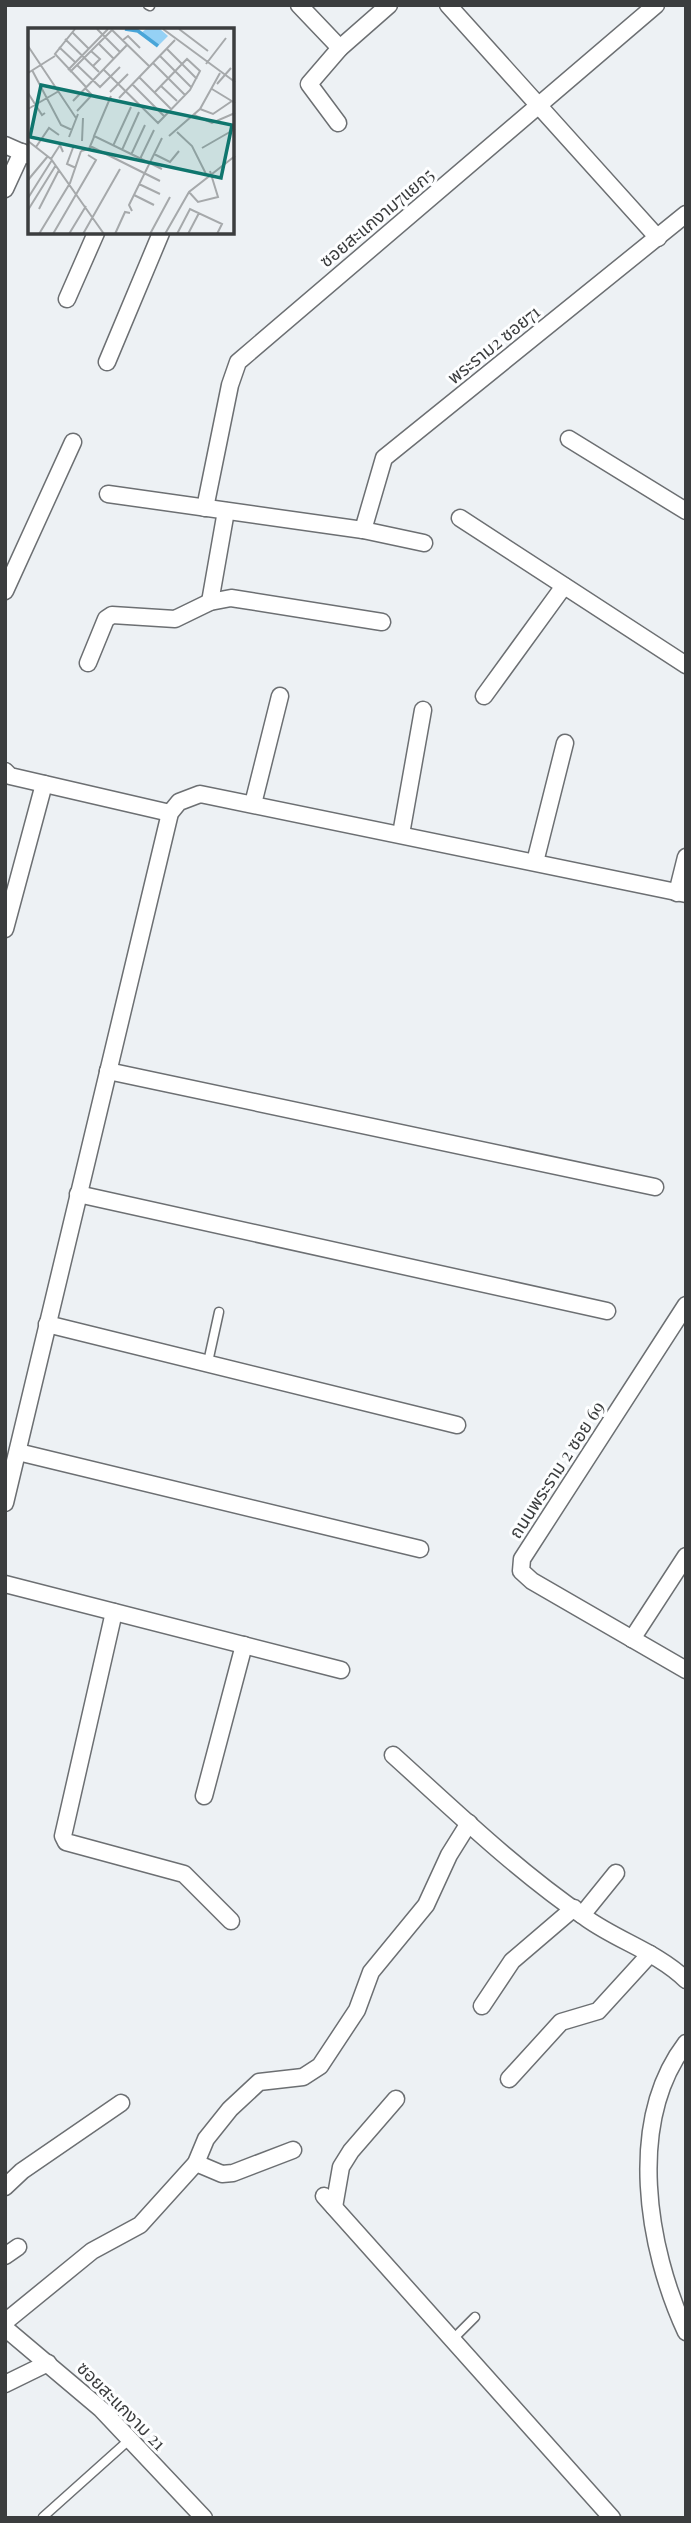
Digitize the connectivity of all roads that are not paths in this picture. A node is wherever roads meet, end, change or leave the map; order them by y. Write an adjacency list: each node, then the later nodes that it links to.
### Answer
1 (299, 5): 5 (street)
2 (389, 5): 5 (street)
3 (448, 5): 6 (street)
4 (656, 5): 6 (street, ซอยสะแกงาม7แยก5)
5 (341, 48): 7 (street)
6 (540, 105): 14 (street); 20 (street, ซอยสะแกงาม7แยก5)
7 (338, 123)
8 (5, 145): 9 (street)
9 (26, 154): 10 (street)
10 (5, 189)
11 (686, 214): 14 (street, พระราม2 ซอย71)
12 (96, 234): 15 (street)
13 (161, 234): 16 (street)
14 (658, 238): 24 (street, พระราม2 ซอย71)
15 (67, 299)
16 (107, 362)
17 (569, 439): 22 (street)
18 (73, 442): 26 (street)
19 (108, 494): 20 (street)
20 (205, 508): 21 (street)
21 (226, 511): 24 (street); 29 (street)
22 (686, 511)
23 (460, 518): 27 (street)
24 (363, 530): 25 (street)
25 (424, 543)
26 (10, 569): 28 (street)
27 (564, 586): 32 (street); 34 (street)
28 (5, 591)
29 (210, 602): 30 (street); 31 (street)
30 (382, 622)
31 (88, 663)
32 (686, 665)
33 (280, 696): 39 (street)
34 (484, 696)
35 (423, 710): 41 (street)
36 (565, 743): 43 (street)
37 (5, 771): 38 (street)
38 (44, 784): 40 (street); 45 (street)
39 (253, 804): 40 (street); 41 (street)
40 (170, 813): 46 (street)
41 (401, 834): 43 (street)
42 (686, 857): 44 (street)
43 (535, 862): 44 (street)
44 (682, 894)
45 (5, 929)
46 (107, 1071): 47 (street); 48 (street)
47 (655, 1187)
48 (78, 1194): 49 (street); 52 (street)
49 (607, 1311)
50 (219, 1312): 53 (lane)
51 (683, 1315): 61 (street, ถนนพระราม 2 ซอย 69)
52 (47, 1324): 53 (street); 55 (street)
53 (208, 1362): 54 (street)
54 (457, 1426)
55 (18, 1452): 56 (street); 57 (street)
56 (5, 1503)
57 (420, 1549)
58 (686, 1556): 61 (street)
59 (5, 1584): 60 (street)
60 (114, 1612): 62 (street); 70 (street)
61 (632, 1639): 64 (street, ถนนพระราม 2 ซอย 69)
62 (244, 1645): 63 (street); 66 (street)
63 (341, 1670)
64 (686, 1670)
65 (393, 1755): 67 (street)
66 (204, 1796)
67 (469, 1823): 69 (street); 79 (street)
68 (616, 1872): 69 (street)
69 (578, 1912): 71 (street); 73 (street)
70 (231, 1921)
71 (650, 1954): 72 (street); 75 (street)
72 (686, 1980)
73 (482, 2006)
74 (686, 2043): 83 (street)
75 (509, 2080)
76 (396, 2099): 84 (street)
77 (121, 2103): 80 (street)
78 (293, 2150): 79 (street)
79 (196, 2163): 82 (street)
80 (5, 2187)
81 (475, 2317): 84 (lane)
82 (5, 2325): 85 (street, ซอยสะแกงาม 21)
83 (686, 2332)
84 (451, 2341): 90 (street)
85 (48, 2363): 86 (street); 87 (street, ซอยสะแกงาม 21)
86 (5, 2384)
87 (129, 2440): 88 (lane); 89 (street, ซอยสะแกงาม 21)
88 (43, 2516)
89 (204, 2518)
90 (612, 2518)

